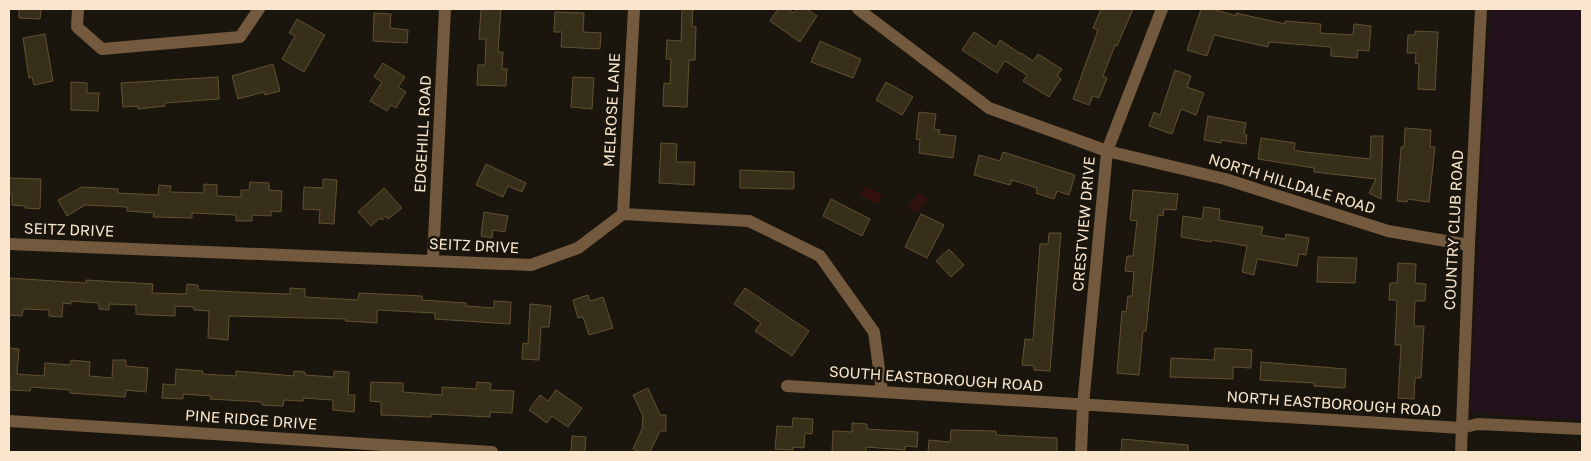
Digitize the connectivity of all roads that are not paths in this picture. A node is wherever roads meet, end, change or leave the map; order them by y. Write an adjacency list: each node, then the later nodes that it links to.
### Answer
1 (78, 9): 2 (street)
2 (260, 9)
3 (445, 9): 12 (street, EDGEHILL ROAD)
4 (634, 9): 9 (street, MELROSE LANE)
5 (858, 9): 8 (street, NORTH HILLDALE ROAD)
6 (1162, 9): 8 (street, CRESTVIEW DRIVE)
7 (1481, 9): 11 (street, COUNTRY CLUB ROAD)
8 (1107, 150): 11 (street, NORTH HILLDALE ROAD); 15 (street, CRESTVIEW DRIVE)
9 (623, 214): 12 (street, SEITZ DRIVE); 14 (street)
10 (9, 244): 12 (street, SEITZ DRIVE)
11 (1469, 245): 17 (street, COUNTRY CLUB ROAD)
12 (433, 260)
13 (788, 386): 14 (street, SOUTH EASTBOROUGH ROAD)
14 (882, 392): 15 (street, SOUTH EASTBOROUGH ROAD)
15 (1083, 405): 17 (street, NORTH EASTBOROUGH ROAD); 21 (street, CRESTVIEW DRIVE)
16 (9, 421): 19 (street, PINE RIDGE DRIVE)
17 (1461, 428): 18 (street, NORTH EASTBOROUGH ROAD); 22 (street, COUNTRY CLUB ROAD)
18 (1582, 429)
19 (329, 447): 20 (street, PINE RIDGE DRIVE)
20 (492, 452)
21 (1082, 452)
22 (1461, 452)

